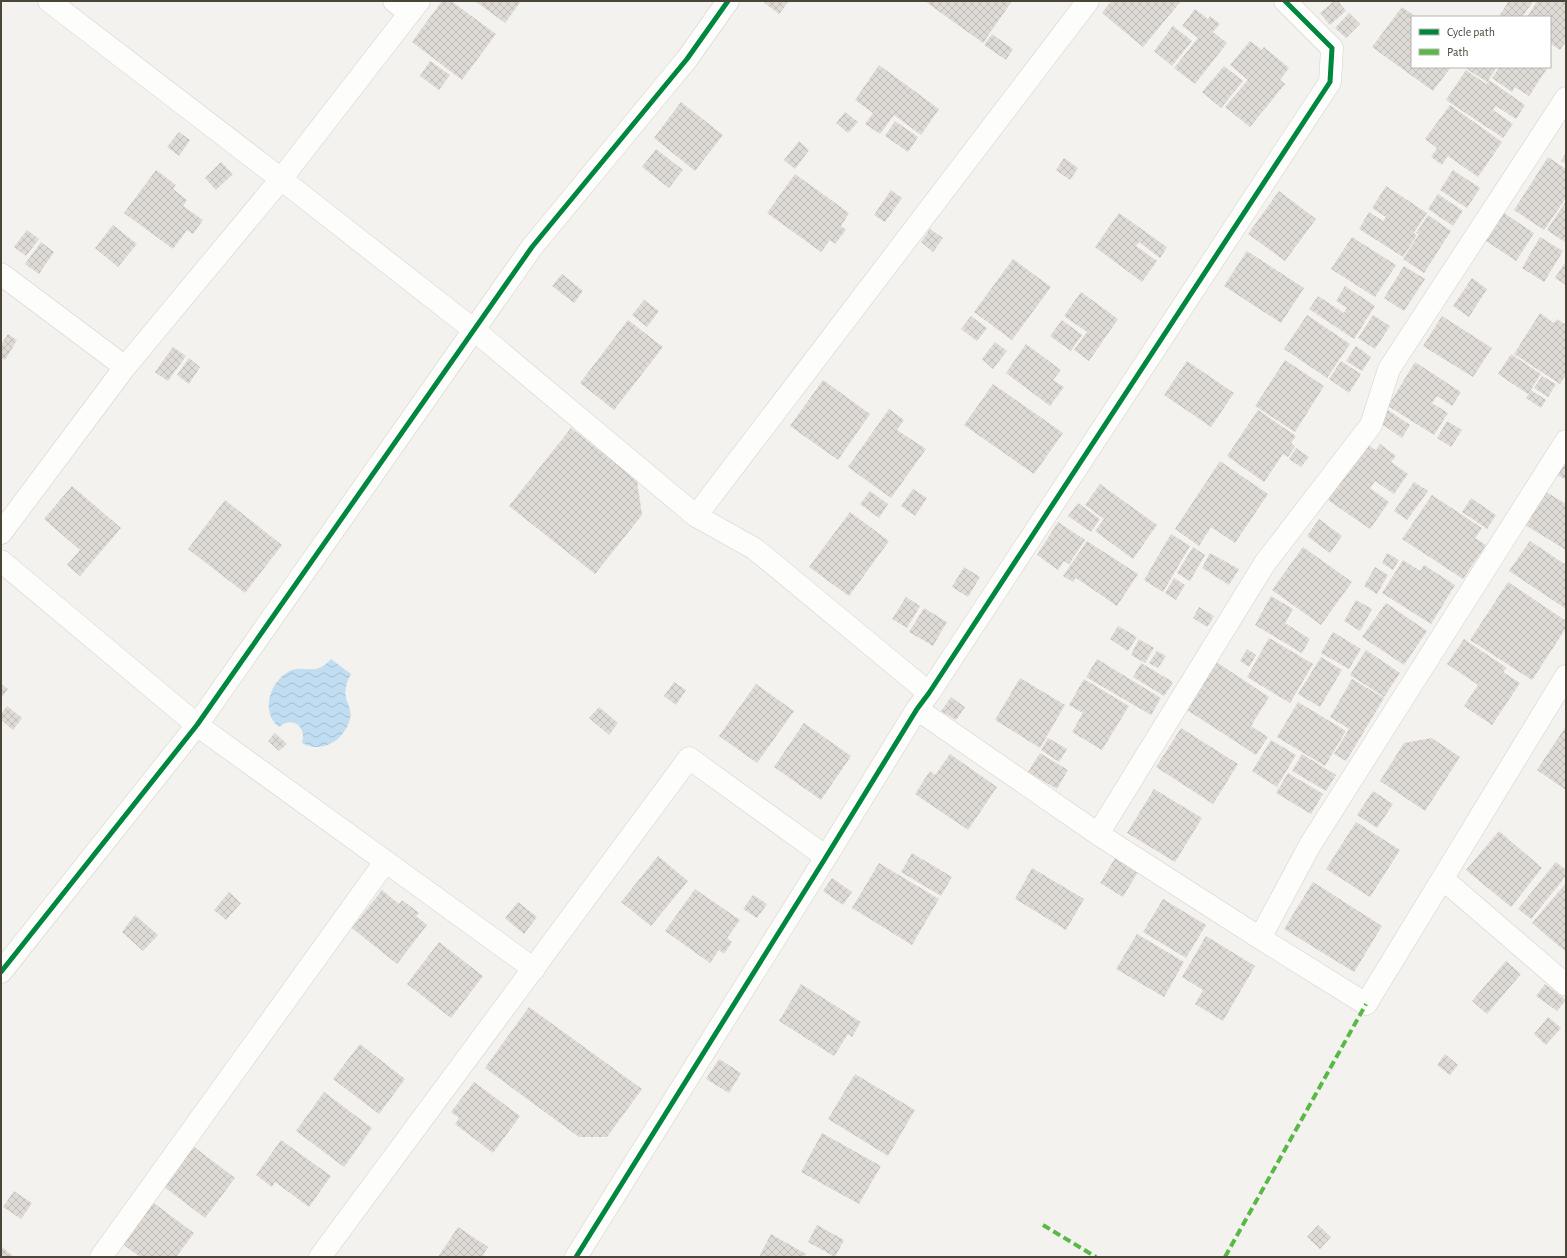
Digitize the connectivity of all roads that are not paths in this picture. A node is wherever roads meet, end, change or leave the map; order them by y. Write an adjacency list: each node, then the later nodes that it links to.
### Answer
1 (49, 1): 7 (street)
2 (728, 1): 9 (street)
3 (1088, 1): 12 (street)
4 (1285, 1): 16 (street)
5 (408, 5): 7 (street)
6 (1566, 98): 18 (street)
7 (281, 179): 9 (street); 10 (street)
8 (1, 274): 10 (street)
9 (474, 330): 12 (street); 17 (street)
10 (125, 367): 13 (street)
11 (1566, 441): 22 (street)
12 (696, 516): 16 (street)
13 (1, 533)
14 (1, 561): 17 (street)
15 (1565, 678): 21 (street)
16 (923, 701): 18 (street); 19 (street)
17 (197, 726): 20 (street); 24 (street)
18 (1098, 834): 22 (street)
19 (826, 856): 23 (street); 28 (street)
20 (385, 862): 23 (street); 26 (street)
21 (1443, 879): 22 (street); 25 (street)
22 (1260, 938)
23 (534, 969): 27 (street)
24 (1, 972)
25 (1566, 985)
26 (101, 1257)
27 (320, 1257)
28 (576, 1257)

